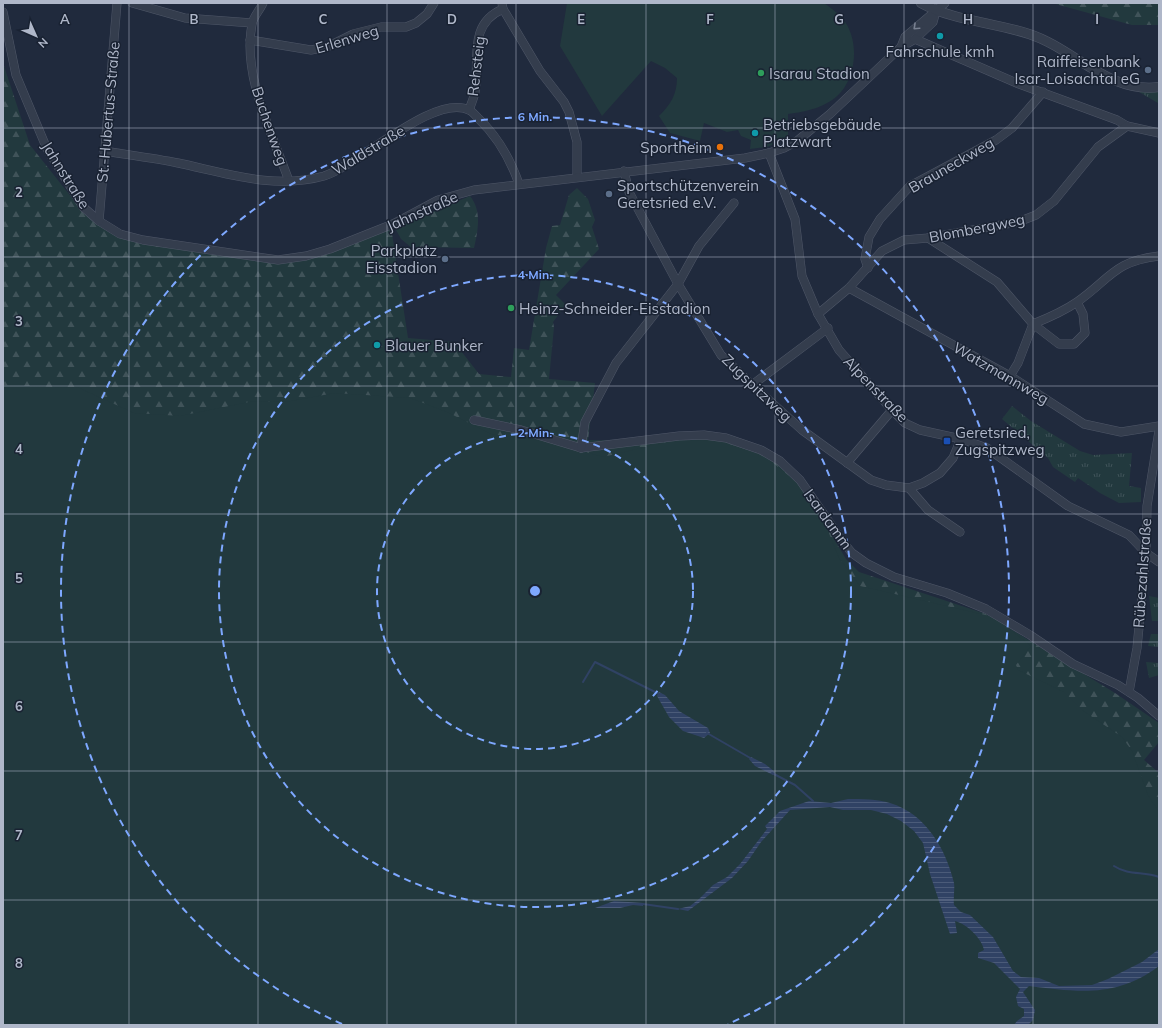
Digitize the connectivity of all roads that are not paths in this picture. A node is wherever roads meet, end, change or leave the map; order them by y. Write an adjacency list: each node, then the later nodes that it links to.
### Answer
1 (117, 3): 19 (street, St.-Hubertus-Straße)
2 (132, 3): 10 (street)
3 (263, 3): 10 (street, Buchenweg)
4 (434, 3): 12 (street, Erlenweg)
5 (921, 3): 8 (street)
6 (945, 3): 8 (street, Jahnstraße)
7 (502, 6): 16 (street, Rehsteig); 22 (street)
8 (936, 11): 11 (street, Jahnstraße); 13 (street, Jahnstraße, one-way to 13); 14 (street)
9 (3, 12): 26 (street, Jahnstraße)
10 (252, 23): 12 (street, Buchenweg)
11 (915, 39): 13 (street, Jahnstraße); 15 (street)
12 (250, 40): 23 (street, Buchenweg)
13 (901, 48): 20 (street, Jahnstraße)
14 (1159, 87)
15 (1043, 92): 17 (street); 29 (street, Brauneckweg)
16 (469, 110): 23 (street, Waldstraße); 24 (street)
17 (1127, 126): 18 (street); 27 (street, Blombergweg)
18 (1159, 133)
19 (104, 151): 23 (street, Waldstraße); 26 (street, St.-Hubertus-Straße)
20 (769, 153): 21 (street, Jahnstraße); 33 (street, Alpenstraße)
21 (624, 171): 22 (street, Jahnstraße); 30 (street, Zugspitzweg)
22 (577, 176): 24 (street, Jahnstraße)
23 (289, 181)
24 (520, 184): 26 (street, Jahnstraße)
25 (734, 202): 30 (street)
26 (99, 221)
27 (928, 238): 29 (street, Blombergweg); 34 (street)
28 (1159, 256): 32 (street)
29 (868, 268): 31 (street, Blombergweg)
30 (678, 284): 37 (street, Zugspitzweg); 43 (street)
31 (849, 288): 33 (street, Blombergweg); 36 (street, Watzmannweg)
32 (1078, 302): 34 (street); 34 (street)
33 (818, 314): 35 (street, Alpenstraße)
34 (1033, 324): 36 (street)
35 (828, 328): 37 (street); 38 (street, Alpenstraße)
36 (1010, 376): 40 (street, Watzmannweg)
37 (752, 385): 44 (street, Zugspitzweg)
38 (892, 410): 42 (street, Alpenstraße); 44 (street)
39 (474, 420): 43 (street, Isardamm)
40 (1159, 426)
41 (1159, 431): 47 (street, Rübezahlstraße)
42 (961, 439): 45 (street, Zugspitzweg); 47 (street, Alpenstraße)
43 (582, 448): 49 (street, Isardamm)
44 (847, 462): 45 (street, Zugspitzweg)
45 (909, 488): 46 (street)
46 (960, 532)
47 (1146, 553): 48 (street, Alpenstraße); 49 (street, Rübezahlstraße)
48 (1159, 562)
49 (1129, 692): 50 (street, Isardamm)
50 (1159, 716)

